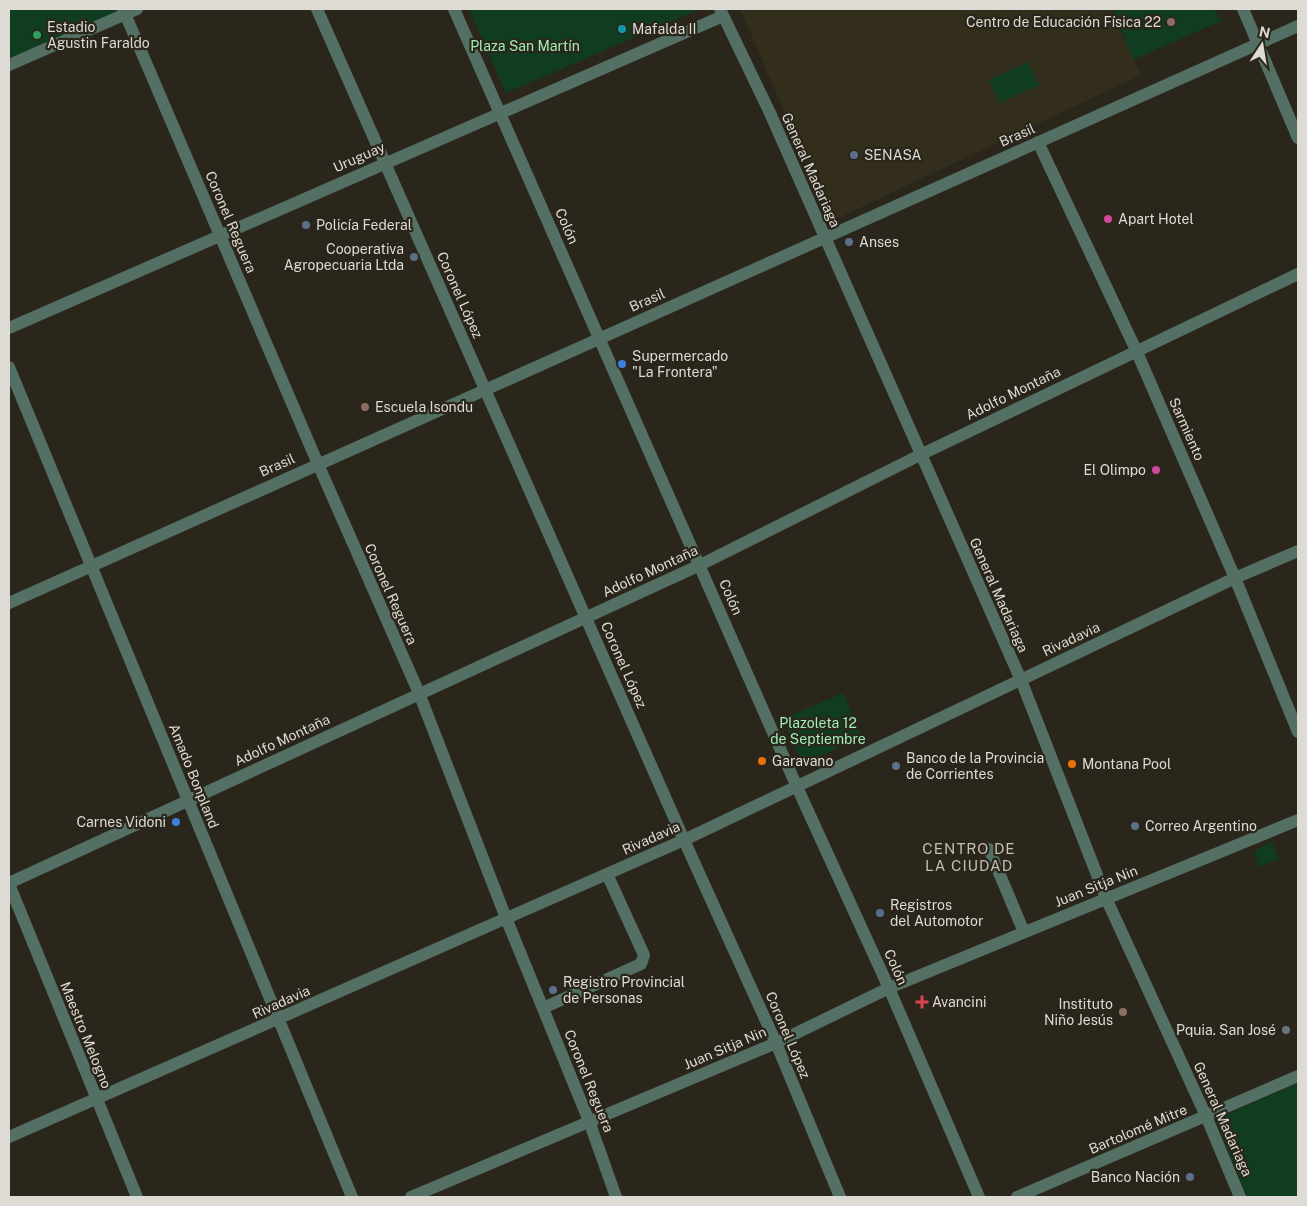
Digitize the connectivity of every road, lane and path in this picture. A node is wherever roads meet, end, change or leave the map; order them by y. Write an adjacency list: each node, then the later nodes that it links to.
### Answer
1 (137, 9): 5 (street)
2 (317, 9): 13 (street, Coronel López)
3 (454, 9): 10 (street, Colón)
4 (1243, 9): 8 (street)
5 (124, 11): 9 (street); 14 (street, Coronel Reguera)
6 (721, 12): 10 (street, Uruguay); 15 (street, General Madariaga)
7 (1298, 26): 8 (street, Brasil)
8 (1258, 44): 11 (street); 12 (street, Brasil)
9 (9, 65)
10 (500, 114): 13 (street, Uruguay); 18 (street, Colón)
11 (1296, 130)
12 (1038, 142): 15 (street, Brasil); 19 (street, Sarmiento)
13 (385, 162): 14 (street, Uruguay); 21 (street, Coronel López)
14 (220, 235): 17 (street, Uruguay); 23 (street, Coronel Reguera)
15 (824, 239): 18 (street, Brasil); 22 (street, General Madariaga)
16 (1298, 274): 19 (street, Adolfo Montaña)
17 (9, 328)
18 (600, 337): 21 (street, Brasil); 26 (street, Colón)
19 (1136, 350): 22 (street, Adolfo Montaña); 27 (street, Sarmiento)
20 (9, 366): 25 (street, Amado Bonpland)
21 (485, 389): 23 (street, Brasil); 29 (street, Coronel López)
22 (920, 454): 26 (street, Adolfo Montaña); 30 (street, General Madariaga)
23 (318, 464): 25 (street, Brasil); 31 (street, Coronel Reguera)
24 (1298, 551): 27 (street, Rivadavia)
25 (90, 564): 28 (street, Brasil); 34 (street, Amado Bonpland)
26 (700, 565): 29 (street, Adolfo Montaña); 33 (street, Colón)
27 (1235, 578): 30 (street, Rivadavia); 32 (street, Sarmiento)
28 (9, 602)
29 (586, 617): 31 (street, Adolfo Montaña); 36 (street, Coronel López)
30 (1021, 680): 33 (street, Rivadavia); 40 (street, General Madariaga)
31 (419, 694): 34 (street, Adolfo Montaña); 41 (street, Coronel Reguera)
32 (1298, 732)
33 (797, 787): 36 (street, Rivadavia); 43 (street, Colón)
34 (188, 799): 39 (street, Adolfo Montaña); 45 (street, Amado Bonpland)
35 (1298, 820): 40 (street, Juan Sitja Nin)
36 (684, 840): 38 (street, Rivadavia); 46 (street, Coronel López)
37 (989, 849): 42 (street)
38 (606, 874): 41 (street, Rivadavia); 44 (street)
39 (9, 883): 48 (street, Maestro Melogno)
40 (1106, 898): 42 (street, Juan Sitja Nin); 49 (street, General Madariaga)
41 (506, 918): 44 (street, Coronel Reguera); 45 (street, Rivadavia)
42 (1024, 932): 43 (street, Juan Sitja Nin)
43 (889, 988): 46 (street, Juan Sitja Nin); 57 (street, Colón)
44 (543, 1008): 50 (street, Coronel Reguera)
45 (278, 1019): 48 (street, Rivadavia); 53 (street, Amado Bonpland)
46 (776, 1043): 50 (street, Juan Sitja Nin); 56 (street, Coronel López)
47 (1298, 1076): 49 (street, Bartolomé Mitre)
48 (96, 1099): 51 (street, Rivadavia); 52 (street, Maestro Melogno)
49 (1206, 1116): 58 (street, Bartolomé Mitre); 59 (street, General Madariaga)
50 (589, 1120): 54 (street, Juan Sitja Nin); 55 (street, Coronel Reguera)
51 (9, 1137)
52 (137, 1197)
53 (352, 1197)
54 (411, 1197)
55 (616, 1197)
56 (840, 1197)
57 (979, 1197)
58 (1017, 1197)
59 (1240, 1197)

